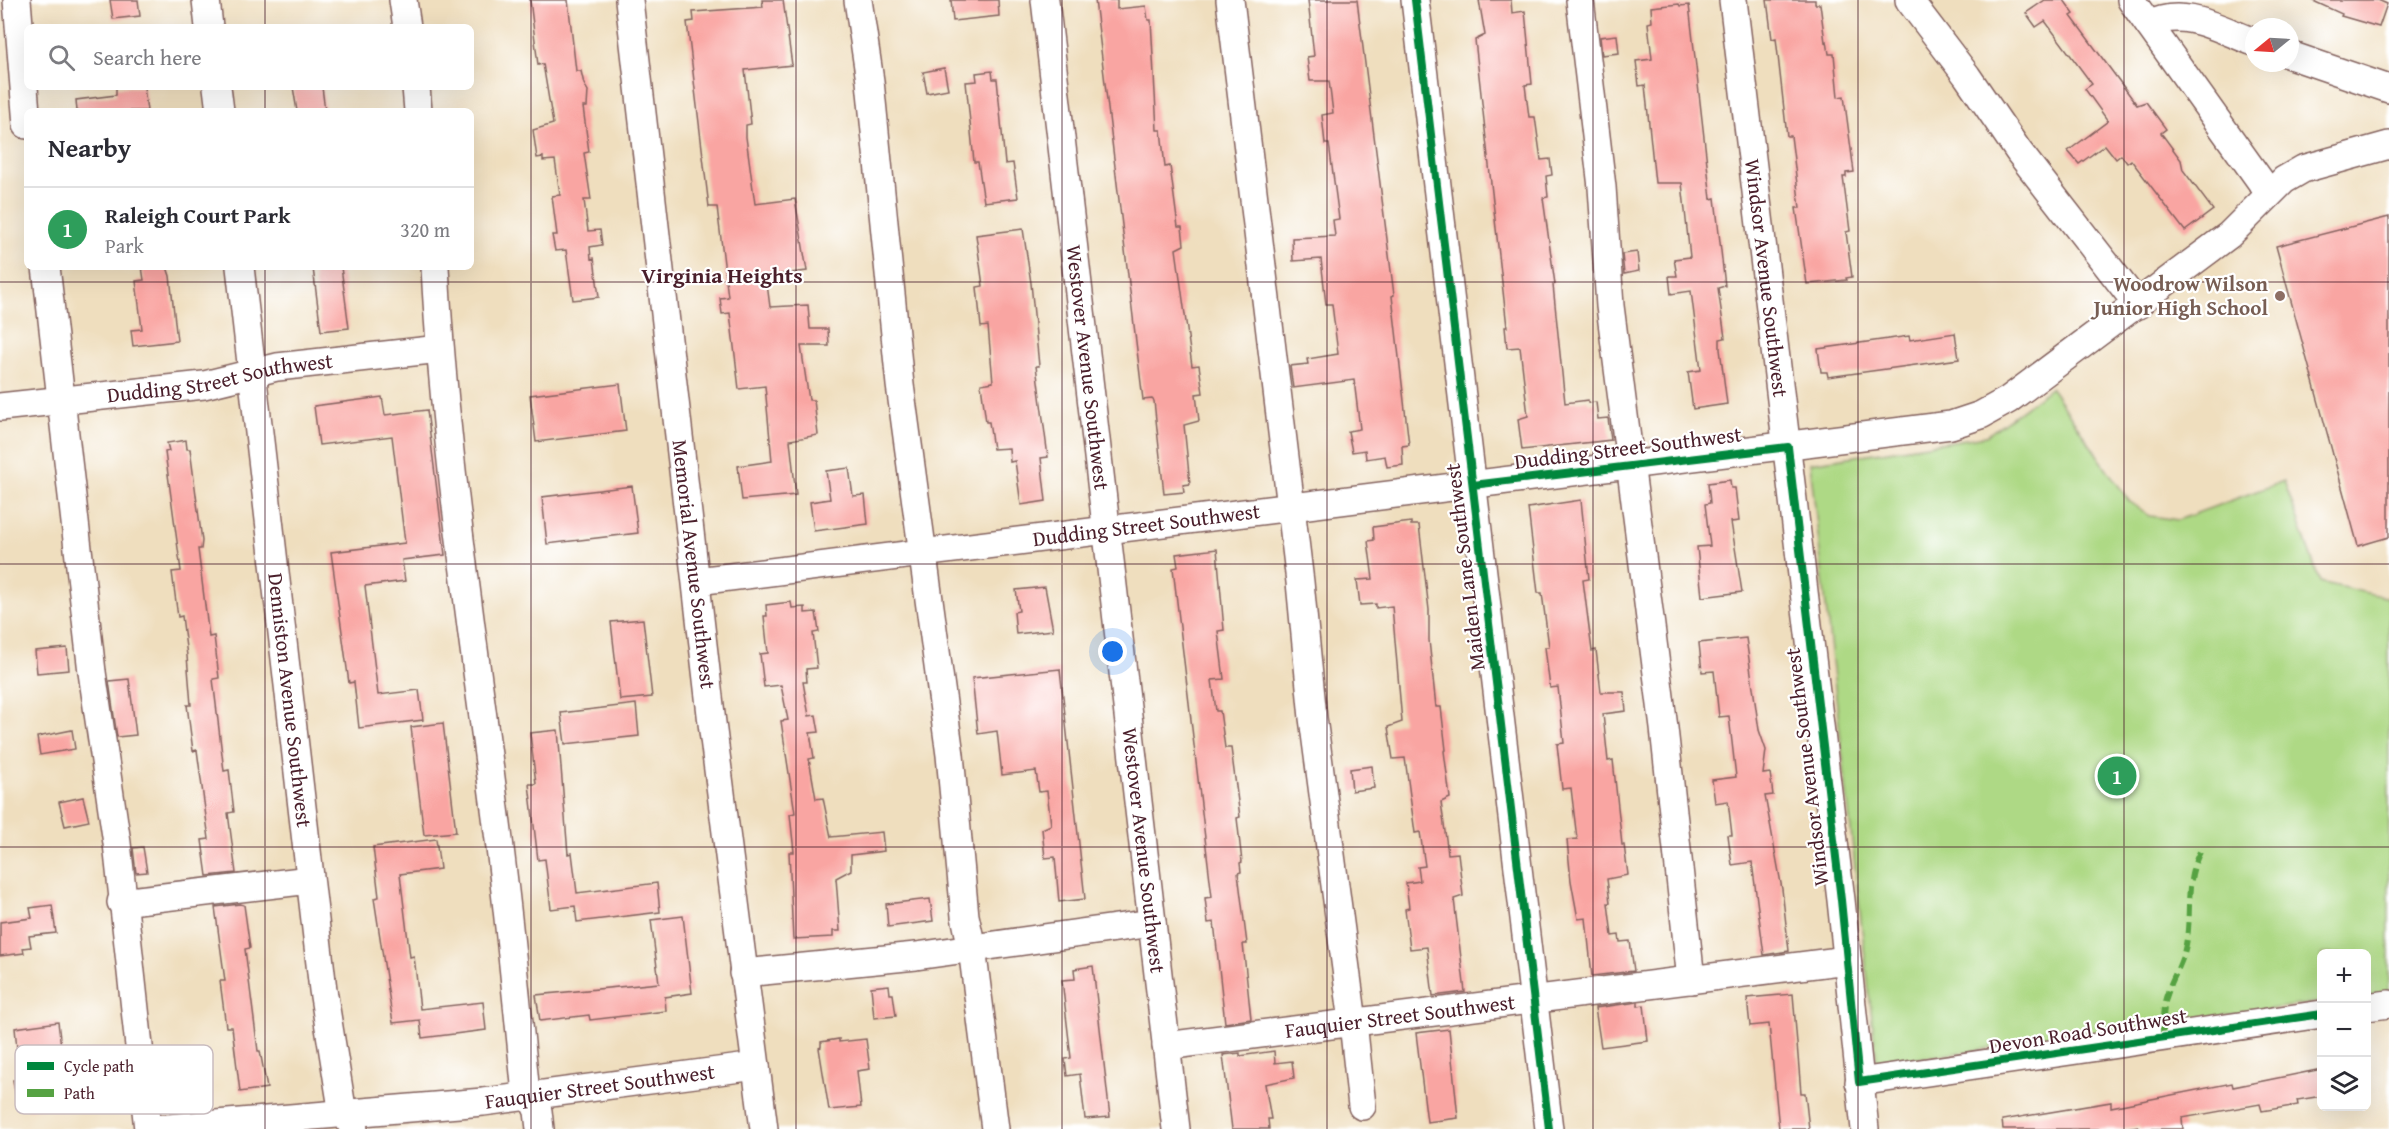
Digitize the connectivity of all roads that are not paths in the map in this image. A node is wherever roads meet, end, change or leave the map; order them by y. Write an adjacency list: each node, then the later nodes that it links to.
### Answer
1 (17, 0): 18 (street)
2 (206, 0): 13 (street)
3 (402, 0): 14 (street)
4 (629, 0): 42 (street, Memorial Avenue Southwest)
5 (858, 0): 41 (street)
6 (1045, 0): 40 (street, Westover Avenue Southwest)
7 (1230, 0): 39 (street)
8 (1415, 0): 38 (street, Maiden Lane Southwest)
9 (1580, 0): 37 (street)
10 (1733, 0): 36 (street, Windsor Avenue Southwest)
11 (1909, 0): 31 (street)
12 (2131, 0): 15 (street)
13 (209, 24)
14 (406, 24)
15 (2149, 25): 16 (street); 27 (street)
16 (2245, 39)
17 (2299, 58): 19 (street)
18 (24, 88)
19 (2389, 89)
20 (24, 90): 23 (street)
21 (217, 90): 24 (street)
22 (416, 90): 25 (street)
23 (26, 108)
24 (220, 108)
25 (418, 108)
26 (2389, 145): 27 (street, Dudding Street Southwest)
27 (2269, 193): 31 (street, Dudding Street Southwest)
28 (46, 270): 34 (street)
29 (240, 270): 33 (street, Denniston Avenue Southwest)
30 (435, 270): 32 (street)
31 (2138, 305): 36 (street, Dudding Street Southwest)
32 (440, 348): 33 (street, Dudding Street Southwest); 59 (street)
33 (252, 374): 34 (street, Dudding Street Southwest); 43 (street, Denniston Avenue Southwest)
34 (62, 401): 35 (street, Dudding Street Southwest); 44 (street)
35 (0, 407)
36 (1788, 447): 37 (street, Dudding Street Southwest); 47 (street, Windsor Avenue Southwest)
37 (1631, 466): 38 (street, Dudding Street Southwest); 49 (street)
38 (1473, 485): 39 (street, Dudding Street Southwest); 50 (street, Maiden Lane Southwest)
39 (1291, 508): 40 (street, Dudding Street Southwest); 54 (street)
40 (1107, 531): 41 (street, Dudding Street Southwest); 45 (street, Westover Avenue Southwest)
41 (923, 553): 42 (street, Dudding Street Southwest); 46 (street)
42 (697, 581): 48 (street, Memorial Avenue Southwest)
43 (310, 880): 44 (street); 62 (street, Denniston Avenue Southwest)
44 (121, 902): 55 (street)
45 (1152, 923): 46 (street); 56 (street, Westover Avenue Southwest)
46 (972, 948): 48 (street); 68 (street)
47 (1847, 960): 49 (street, Fauquier Street Southwest); 58 (street, Windsor Avenue Southwest)
48 (743, 974): 57 (street, Memorial Avenue Southwest)
49 (1691, 980): 50 (street, Fauquier Street Southwest)
50 (1535, 998): 54 (street, Fauquier Street Southwest); 70 (street, Maiden Lane Southwest)
51 (2389, 1004): 52 (street)
52 (2371, 1006)
53 (2317, 1015): 58 (street, Devon Road Southwest)
54 (1353, 1022): 56 (street, Fauquier Street Southwest); 60 (street)
55 (138, 1045)
56 (1166, 1046): 69 (street, Westover Avenue Southwest)
57 (756, 1066): 59 (street, Fauquier Street Southwest); 67 (street, Memorial Avenue Southwest)
58 (1859, 1082): 71 (street, Windsor Avenue Southwest)
59 (531, 1096): 62 (street, Fauquier Street Southwest); 66 (street)
60 (1362, 1106)
61 (146, 1114): 64 (street)
62 (350, 1121): 63 (street, Fauquier Street Southwest)
63 (211, 1127): 65 (street, Fauquier Street Southwest)
64 (148, 1129)
65 (156, 1129)
66 (540, 1129)
67 (764, 1129)
68 (995, 1129)
69 (1176, 1129)
70 (1550, 1129)
71 (1865, 1129)

